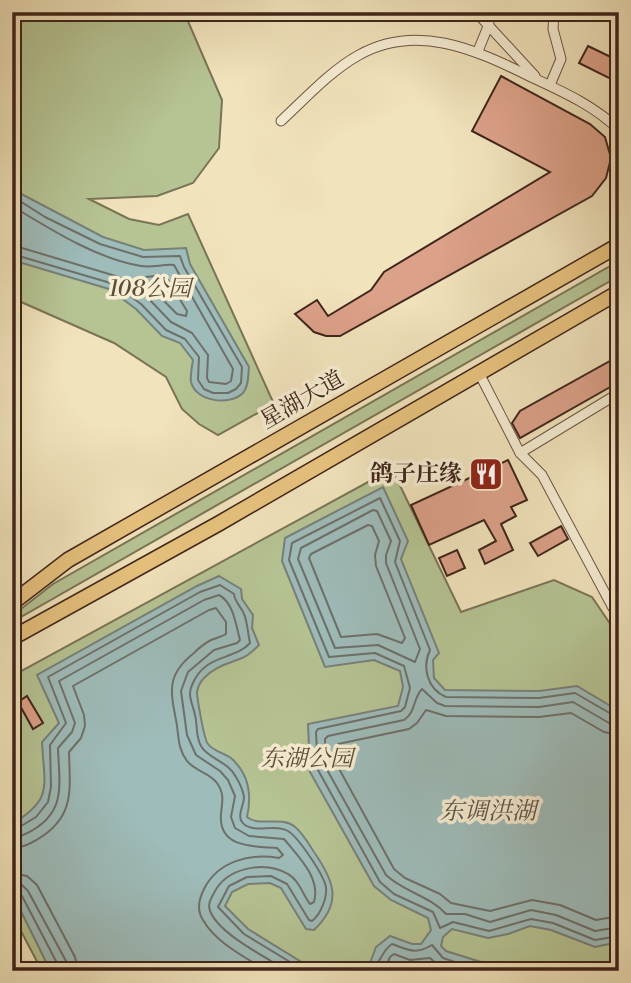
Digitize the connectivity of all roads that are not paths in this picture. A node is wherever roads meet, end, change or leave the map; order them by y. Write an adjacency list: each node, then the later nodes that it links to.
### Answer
1 (477, 12): 3 (street)
2 (554, 12): 5 (street)
3 (489, 24): 4 (street); 5 (street)
4 (478, 51): 5 (street); 6 (street)
5 (546, 83): 7 (street)
6 (281, 121)
7 (619, 130)
8 (619, 245): 13 (main road, 星湖大道)
9 (619, 292): 10 (main road)
10 (479, 373): 12 (street); 15 (main road)
11 (619, 393): 12 (street)
12 (520, 453): 14 (street)
13 (12, 603)
14 (619, 610)
15 (12, 638)

